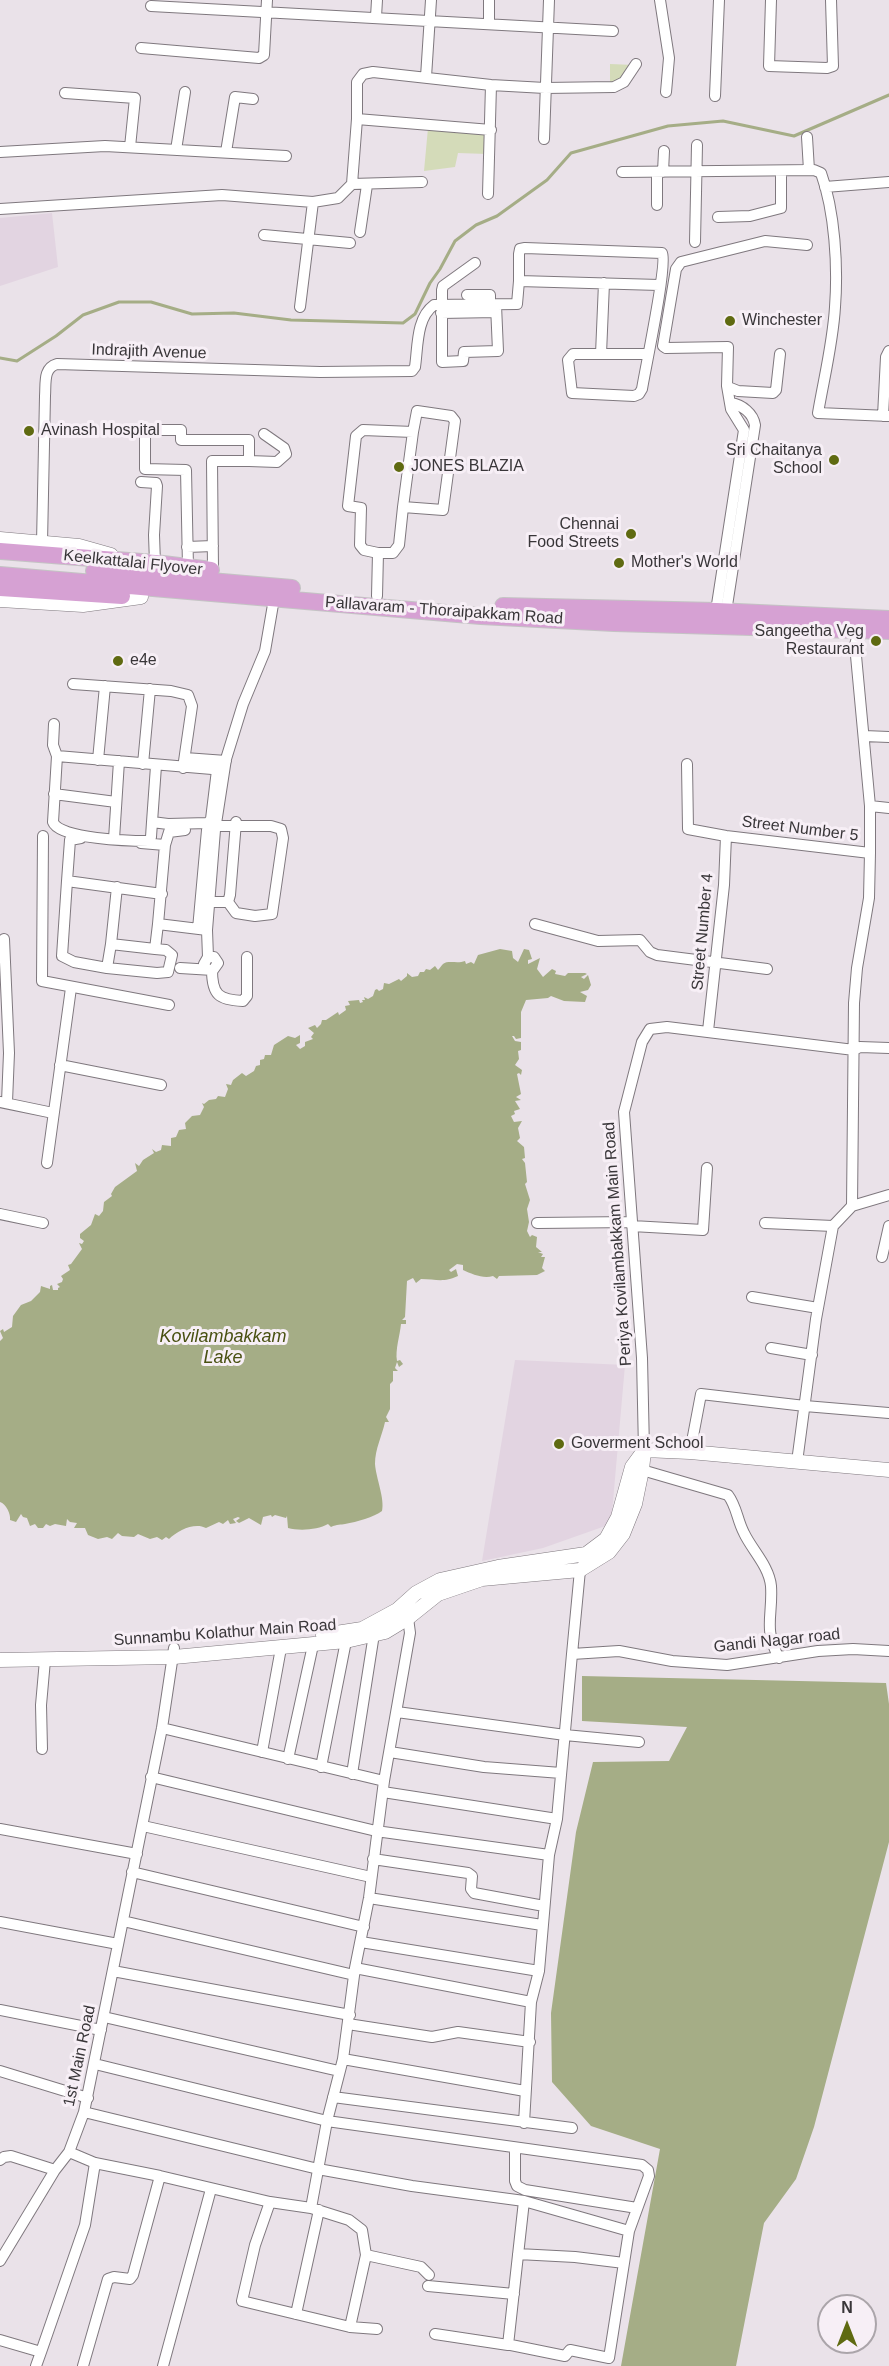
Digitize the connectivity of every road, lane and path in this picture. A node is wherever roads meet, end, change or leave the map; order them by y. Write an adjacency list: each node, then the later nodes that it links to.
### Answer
1 (377, 0): 11 (street)
2 (431, 0): 12 (street)
3 (489, 0): 13 (street)
4 (549, 0): 14 (street)
5 (660, 0): 22 (street)
6 (719, 0): 24 (street)
7 (771, 0): 8 (street)
8 (831, 0)
9 (267, 5): 10 (street); 11 (street); 16 (street)
10 (151, 6)
11 (376, 17): 12 (street)
12 (430, 21): 13 (street); 18 (street)
13 (489, 24): 14 (street)
14 (548, 28): 15 (street); 20 (street)
15 (613, 31)
16 (141, 48)
17 (636, 64): 20 (street)
18 (426, 78): 19 (street); 26 (street)
19 (491, 84): 20 (street); 27 (street)
20 (545, 88): 29 (street)
21 (185, 92): 32 (street)
22 (666, 92)
23 (65, 93): 31 (street)
24 (715, 96)
25 (253, 99): 35 (street)
26 (357, 119): 27 (street); 44 (street)
27 (491, 130): 47 (street)
28 (807, 137): 37 (street)
29 (544, 139)
30 (698, 145): 41 (street)
31 (130, 147): 32 (street); 34 (street)
32 (176, 150): 35 (street)
33 (664, 151): 40 (street)
34 (0, 152)
35 (226, 152): 36 (street)
36 (286, 156)
37 (809, 170): 38 (street); 46 (street)
38 (781, 171): 41 (street); 51 (street)
39 (622, 172): 40 (street)
40 (660, 172): 41 (street); 49 (street)
41 (698, 172): 55 (street)
42 (422, 182): 45 (street)
43 (889, 182): 46 (street)
44 (352, 184): 45 (street); 48 (street)
45 (367, 185): 52 (street)
46 (825, 187): 71 (street)
47 (488, 194)
48 (313, 202): 50 (street); 54 (street)
49 (657, 206)
50 (0, 209)
51 (718, 217)
52 (360, 232)
53 (264, 235): 54 (street)
54 (310, 239): 56 (street); 64 (street)
55 (695, 242)
56 (350, 243)
57 (807, 245): 70 (street)
58 (475, 263): 65 (street)
59 (519, 281): 60 (street); 61 (street); 63 (street)
60 (604, 283): 61 (street); 67 (street)
61 (659, 285): 68 (street)
62 (467, 295): 63 (street)
63 (495, 302): 65 (street); 65 (street)
64 (300, 307)
65 (441, 309): 80 (street, Indrajith Avenue)
66 (889, 351): 71 (street)
67 (601, 354): 68 (street); 68 (street)
68 (648, 354)
69 (780, 354): 70 (street)
70 (728, 387): 97 (street)
71 (886, 416)
72 (413, 432): 78 (street); 78 (street); 84 (street)
73 (264, 434): 76 (street)
74 (213, 440): 75 (street); 76 (street); 82 (street)
75 (212, 461): 76 (street); 81 (street)
76 (249, 461)
77 (141, 482): 86 (street)
78 (403, 507): 84 (street)
79 (0, 539): 80 (street)
80 (42, 543): 85 (street)
81 (213, 546): 82 (street); 89 (street)
82 (187, 547): 88 (street)
83 (0, 551): 85 (main road, Keelkattalai Flyover)
84 (378, 552): 93 (street)
85 (137, 562): 86 (main road, Keelkattalai Flyover)
86 (155, 563): 88 (main road, Keelkattalai Flyover)
87 (0, 565): 92 (main road, Pallavaram - Thoraipakkam Road)
88 (188, 567): 89 (main road, Keelkattalai Flyover)
89 (213, 570): 92 (main road, Keelkattalai Flyover)
90 (0, 575): 95 (main road, Pallavaram - Thoraipakkam Road)
91 (0, 588): 94 (main road, Keelkattalai Flyover)
92 (272, 590): 93 (main road, Pallavaram - Thoraipakkam Road); 95 (main road, Pallavaram - Thoraipakkam Road); 98 (main road, Pallavaram - Thoraipakkam Road); 112 (street)
93 (377, 596): 97 (main road, Pallavaram - Thoraipakkam Road)
94 (141, 597): 95 (main road, Keelkattalai Flyover); 96 (street)
95 (250, 597)
96 (0, 600)
97 (721, 612): 98 (main road, Pallavaram - Thoraipakkam Road)
98 (878, 626): 103 (street)
99 (73, 684): 100 (street)
100 (105, 686): 101 (street); 106 (street)
101 (150, 689): 108 (street); 109 (street)
102 (54, 724): 105 (street)
103 (864, 736): 104 (street); 115 (street)
104 (889, 737)
105 (57, 756): 106 (street); 113 (street)
106 (98, 760): 107 (street)
107 (119, 761): 109 (street); 114 (street)
108 (184, 763): 111 (street); 112 (street)
109 (143, 764): 111 (street)
110 (687, 764): 121 (street, Street Number 5)
111 (156, 766): 117 (street)
112 (222, 767): 117 (street); 119 (street)
113 (54, 794): 114 (street); 122 (street)
114 (116, 802): 122 (street)
115 (870, 806): 116 (street); 124 (street)
116 (889, 808)
117 (152, 822): 122 (street)
118 (236, 824): 119 (street); 129 (street); 129 (street)
119 (213, 829): 123 (street); 128 (street); 132 (street)
120 (43, 836): 143 (street)
121 (726, 836): 124 (street, Street Number 5); 137 (street, Street Number 4)
122 (114, 838)
123 (165, 845): 125 (street); 127 (street)
124 (870, 853): 147 (street)
125 (67, 881): 126 (street); 138 (street)
126 (117, 887): 127 (street); 134 (street)
127 (162, 894): 130 (street)
128 (209, 902): 129 (street); 132 (street)
129 (228, 902)
130 (158, 924): 132 (street); 135 (street)
131 (535, 924): 137 (street)
132 (203, 929): 140 (street)
133 (4, 939): 142 (street)
134 (111, 944): 135 (street); 138 (street)
135 (155, 949): 138 (street)
136 (247, 957): 140 (street)
137 (716, 963): 141 (street); 145 (street, Street Number 4)
138 (107, 968)
139 (180, 968): 140 (street)
140 (209, 969)
141 (767, 969)
142 (3, 986): 150 (street)
143 (71, 988): 144 (street); 148 (street)
144 (169, 1005)
145 (708, 1031): 147 (street, Periya Kovilambakkam Main Road); 160 (street, Periya Kovilambakkam Main Road)
146 (889, 1048): 147 (street, Periya Kovilambakkam Main Road)
147 (854, 1050): 155 (street)
148 (60, 1065): 149 (street); 151 (street)
149 (161, 1085)
150 (3, 1102): 151 (street)
151 (53, 1113): 152 (street)
152 (47, 1163)
153 (707, 1168): 160 (street)
154 (889, 1195): 155 (street)
155 (852, 1206): 161 (street)
156 (0, 1214): 157 (street)
157 (43, 1222)
158 (537, 1223): 160 (street)
159 (765, 1223): 161 (street)
160 (632, 1224): 170 (street, Periya Kovilambakkam Main Road)
161 (833, 1226): 165 (street)
162 (889, 1226): 163 (street)
163 (882, 1257)
164 (752, 1297): 165 (street)
165 (818, 1308): 167 (street)
166 (771, 1348): 167 (street)
167 (812, 1355): 168 (street)
168 (805, 1406): 169 (street); 171 (street); 172 (street)
169 (889, 1413)
170 (644, 1450): 171 (street); 173 (street, Sunnambu Kolathur Main Road); 176 (street, Sunnambu Kolathur Main Road)
171 (690, 1452): 172 (street)
172 (797, 1462): 174 (street)
173 (642, 1470): 175 (street, Sunnambu Kolathur Main Road); 186 (street)
174 (889, 1470)
175 (580, 1570): 176 (street, Sunnambu Kolathur Main Road); 185 (street)
176 (403, 1613): 177 (street, Sunnambu Kolathur Main Road); 183 (street, Sunnambu Kolathur Main Road); 189 (street)
177 (374, 1634): 178 (street, Sunnambu Kolathur Main Road); 199 (street)
178 (346, 1641): 179 (street, Sunnambu Kolathur Main Road); 197 (street)
179 (313, 1646): 180 (street, Sunnambu Kolathur Main Road); 196 (street)
180 (281, 1648): 183 (street, Sunnambu Kolathur Main Road); 194 (street)
181 (0, 1651): 184 (street, Sunnambu Kolathur Main Road)
182 (889, 1651): 186 (street, Gandi Nagar road)
183 (174, 1652): 184 (street, Sunnambu Kolathur Main Road); 190 (street, 1st Main Road)
184 (92, 1654): 188 (street, Sunnambu Kolathur Main Road)
185 (572, 1654): 186 (street, Gandi Nagar road); 191 (street)
186 (779, 1658)
187 (0, 1660): 188 (street, Sunnambu Kolathur Main Road)
188 (45, 1660): 193 (street)
189 (397, 1712): 191 (street); 195 (street)
190 (162, 1728): 194 (street); 200 (street, 1st Main Road)
191 (565, 1736): 192 (street); 198 (street)
192 (639, 1742)
193 (42, 1749)
194 (262, 1752): 196 (street)
195 (390, 1752): 198 (street); 201 (street)
196 (288, 1759): 197 (street)
197 (321, 1767): 199 (street)
198 (561, 1773): 202 (street)
199 (352, 1774): 201 (street)
200 (151, 1777): 203 (street, 1st Main Road); 205 (street)
201 (383, 1786): 202 (street); 205 (street)
202 (557, 1819): 207 (street)
203 (143, 1826): 206 (street, 1st Main Road); 210 (street)
204 (0, 1829): 206 (street)
205 (376, 1831): 207 (street); 208 (street)
206 (136, 1854): 209 (street, 1st Main Road)
207 (549, 1855): 212 (street)
208 (373, 1859): 210 (street); 212 (street)
209 (132, 1872): 213 (street, 1st Main Road); 216 (street)
210 (371, 1877): 211 (street)
211 (369, 1898): 215 (street); 216 (street)
212 (544, 1906): 215 (street)
213 (123, 1921): 218 (street, 1st Main Road); 220 (street)
214 (0, 1922): 218 (street)
215 (542, 1925): 221 (street)
216 (364, 1927): 217 (street)
217 (361, 1942): 220 (street); 221 (street)
218 (118, 1944): 219 (street, 1st Main Road)
219 (112, 1971): 224 (street, 1st Main Road); 225 (street)
220 (355, 1971): 222 (street); 225 (street)
221 (539, 1971): 222 (street)
222 (531, 2002): 227 (street)
223 (0, 2010): 226 (street)
224 (104, 2017): 226 (street, 1st Main Road); 231 (street)
225 (349, 2020): 227 (street); 228 (street)
226 (101, 2030): 229 (street, 1st Main Road)
227 (530, 2042): 232 (street)
228 (342, 2059): 231 (street); 232 (street)
229 (95, 2064): 234 (street, 1st Main Road); 236 (street)
230 (0, 2071): 234 (street)
231 (339, 2071): 233 (street)
232 (525, 2091): 237 (street)
233 (333, 2097): 236 (street); 237 (street)
234 (88, 2098): 235 (street, 1st Main Road)
235 (84, 2112): 240 (street, 1st Main Road); 243 (street)
236 (327, 2121): 239 (street); 243 (street)
237 (524, 2123): 238 (street)
238 (572, 2128)
239 (515, 2148): 249 (street); 249 (street)
240 (69, 2152): 242 (street); 244 (street, 1st Main Road)
241 (0, 2160): 244 (street)
242 (95, 2163): 245 (street); 263 (street)
243 (318, 2169): 247 (street); 250 (street)
244 (55, 2170): 252 (street, 1st Main Road)
245 (160, 2176): 246 (street); 267 (street)
246 (211, 2189): 248 (street); 268 (street)
247 (524, 2201): 251 (street); 253 (street)
248 (270, 2202): 250 (street); 257 (street)
249 (637, 2208): 251 (street)
250 (315, 2209): 254 (street); 257 (street)
251 (629, 2231): 255 (street)
252 (2, 2254)
253 (518, 2254): 255 (street); 256 (street)
254 (366, 2255): 256 (street); 258 (street)
255 (624, 2263): 265 (street)
256 (513, 2294): 262 (street)
257 (296, 2314): 258 (street)
258 (350, 2327): 259 (street)
259 (377, 2329)
260 (435, 2334): 262 (street)
261 (0, 2340): 263 (street)
262 (506, 2344): 264 (street)
263 (41, 2352): 266 (street)
264 (565, 2361): 265 (street)
265 (611, 2362)
266 (36, 2366)
267 (84, 2366)
268 (163, 2366)

